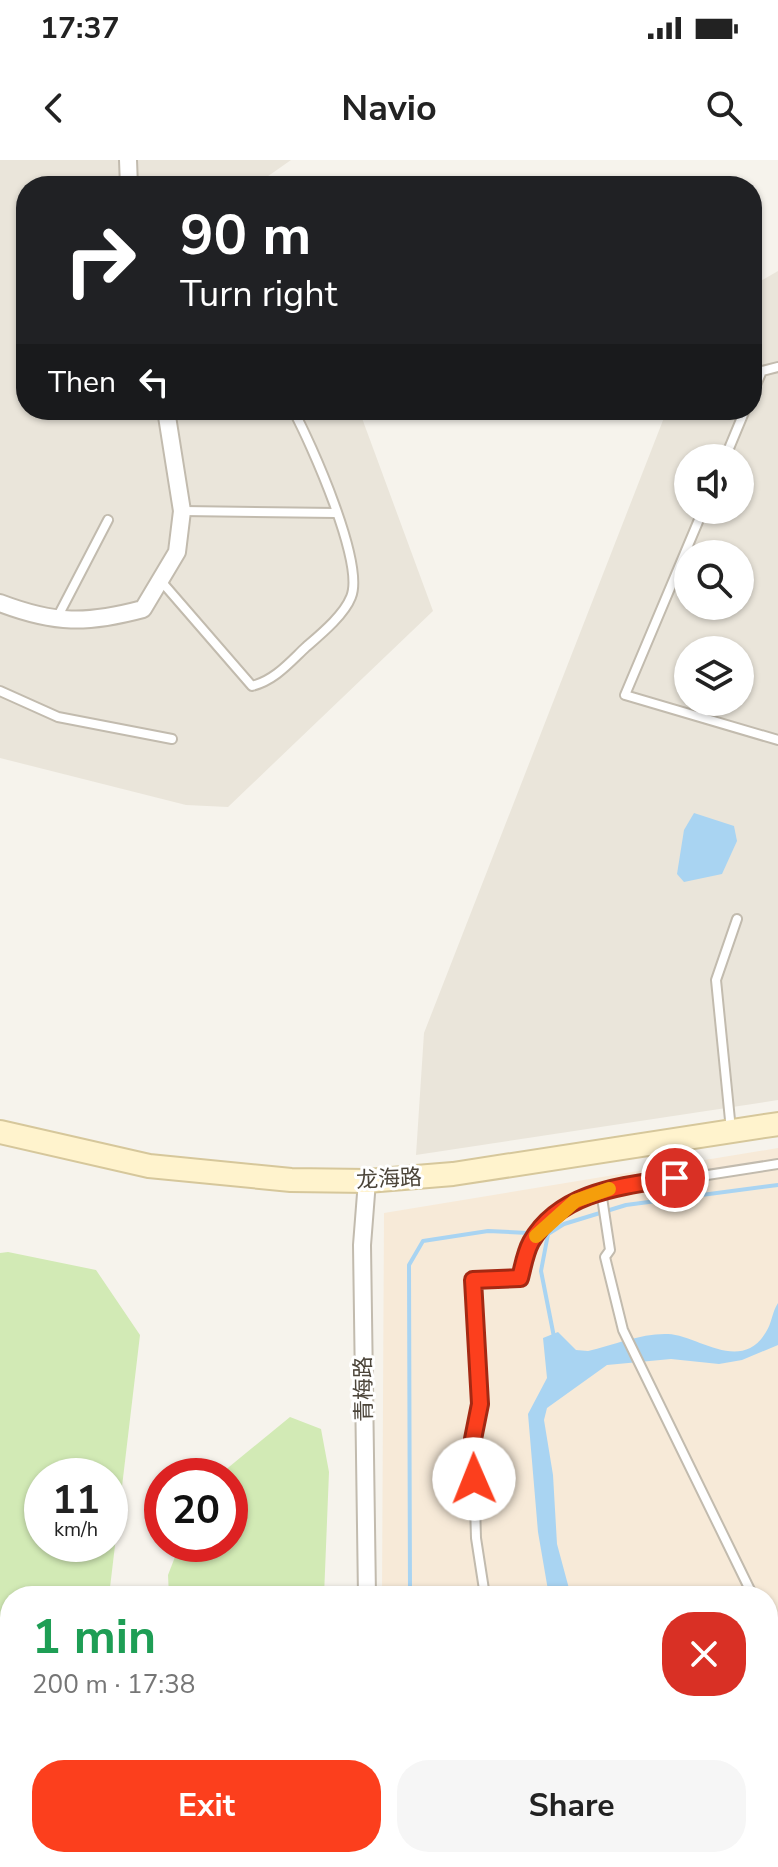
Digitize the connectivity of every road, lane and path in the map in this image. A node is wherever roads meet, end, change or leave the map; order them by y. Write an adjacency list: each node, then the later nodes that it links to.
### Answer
1 (168, 420): 5 (street)
2 (298, 420): 6 (lane)
3 (741, 420): 4 (lane)
4 (731, 444)
5 (182, 511): 6 (lane); 9 (street)
6 (336, 513): 9 (lane)
7 (108, 520): 11 (lane)
8 (697, 524): 14 (lane)
9 (160, 580): 11 (street)
10 (0, 603): 11 (street)
11 (56, 619)
12 (0, 691): 13 (lane)
13 (172, 739)
14 (778, 740)
15 (737, 919): 17 (lane)
16 (778, 1124): 17 (street, 龙海路)
17 (731, 1131): 20 (street, 龙海路)
18 (0, 1132): 20 (street, 龙海路)
19 (778, 1164): 21 (lane)
20 (367, 1181): 22 (street, 青梅路)
21 (601, 1191): 23 (lane); 24 (lane)
22 (367, 1586)
23 (483, 1586)
24 (748, 1586)

